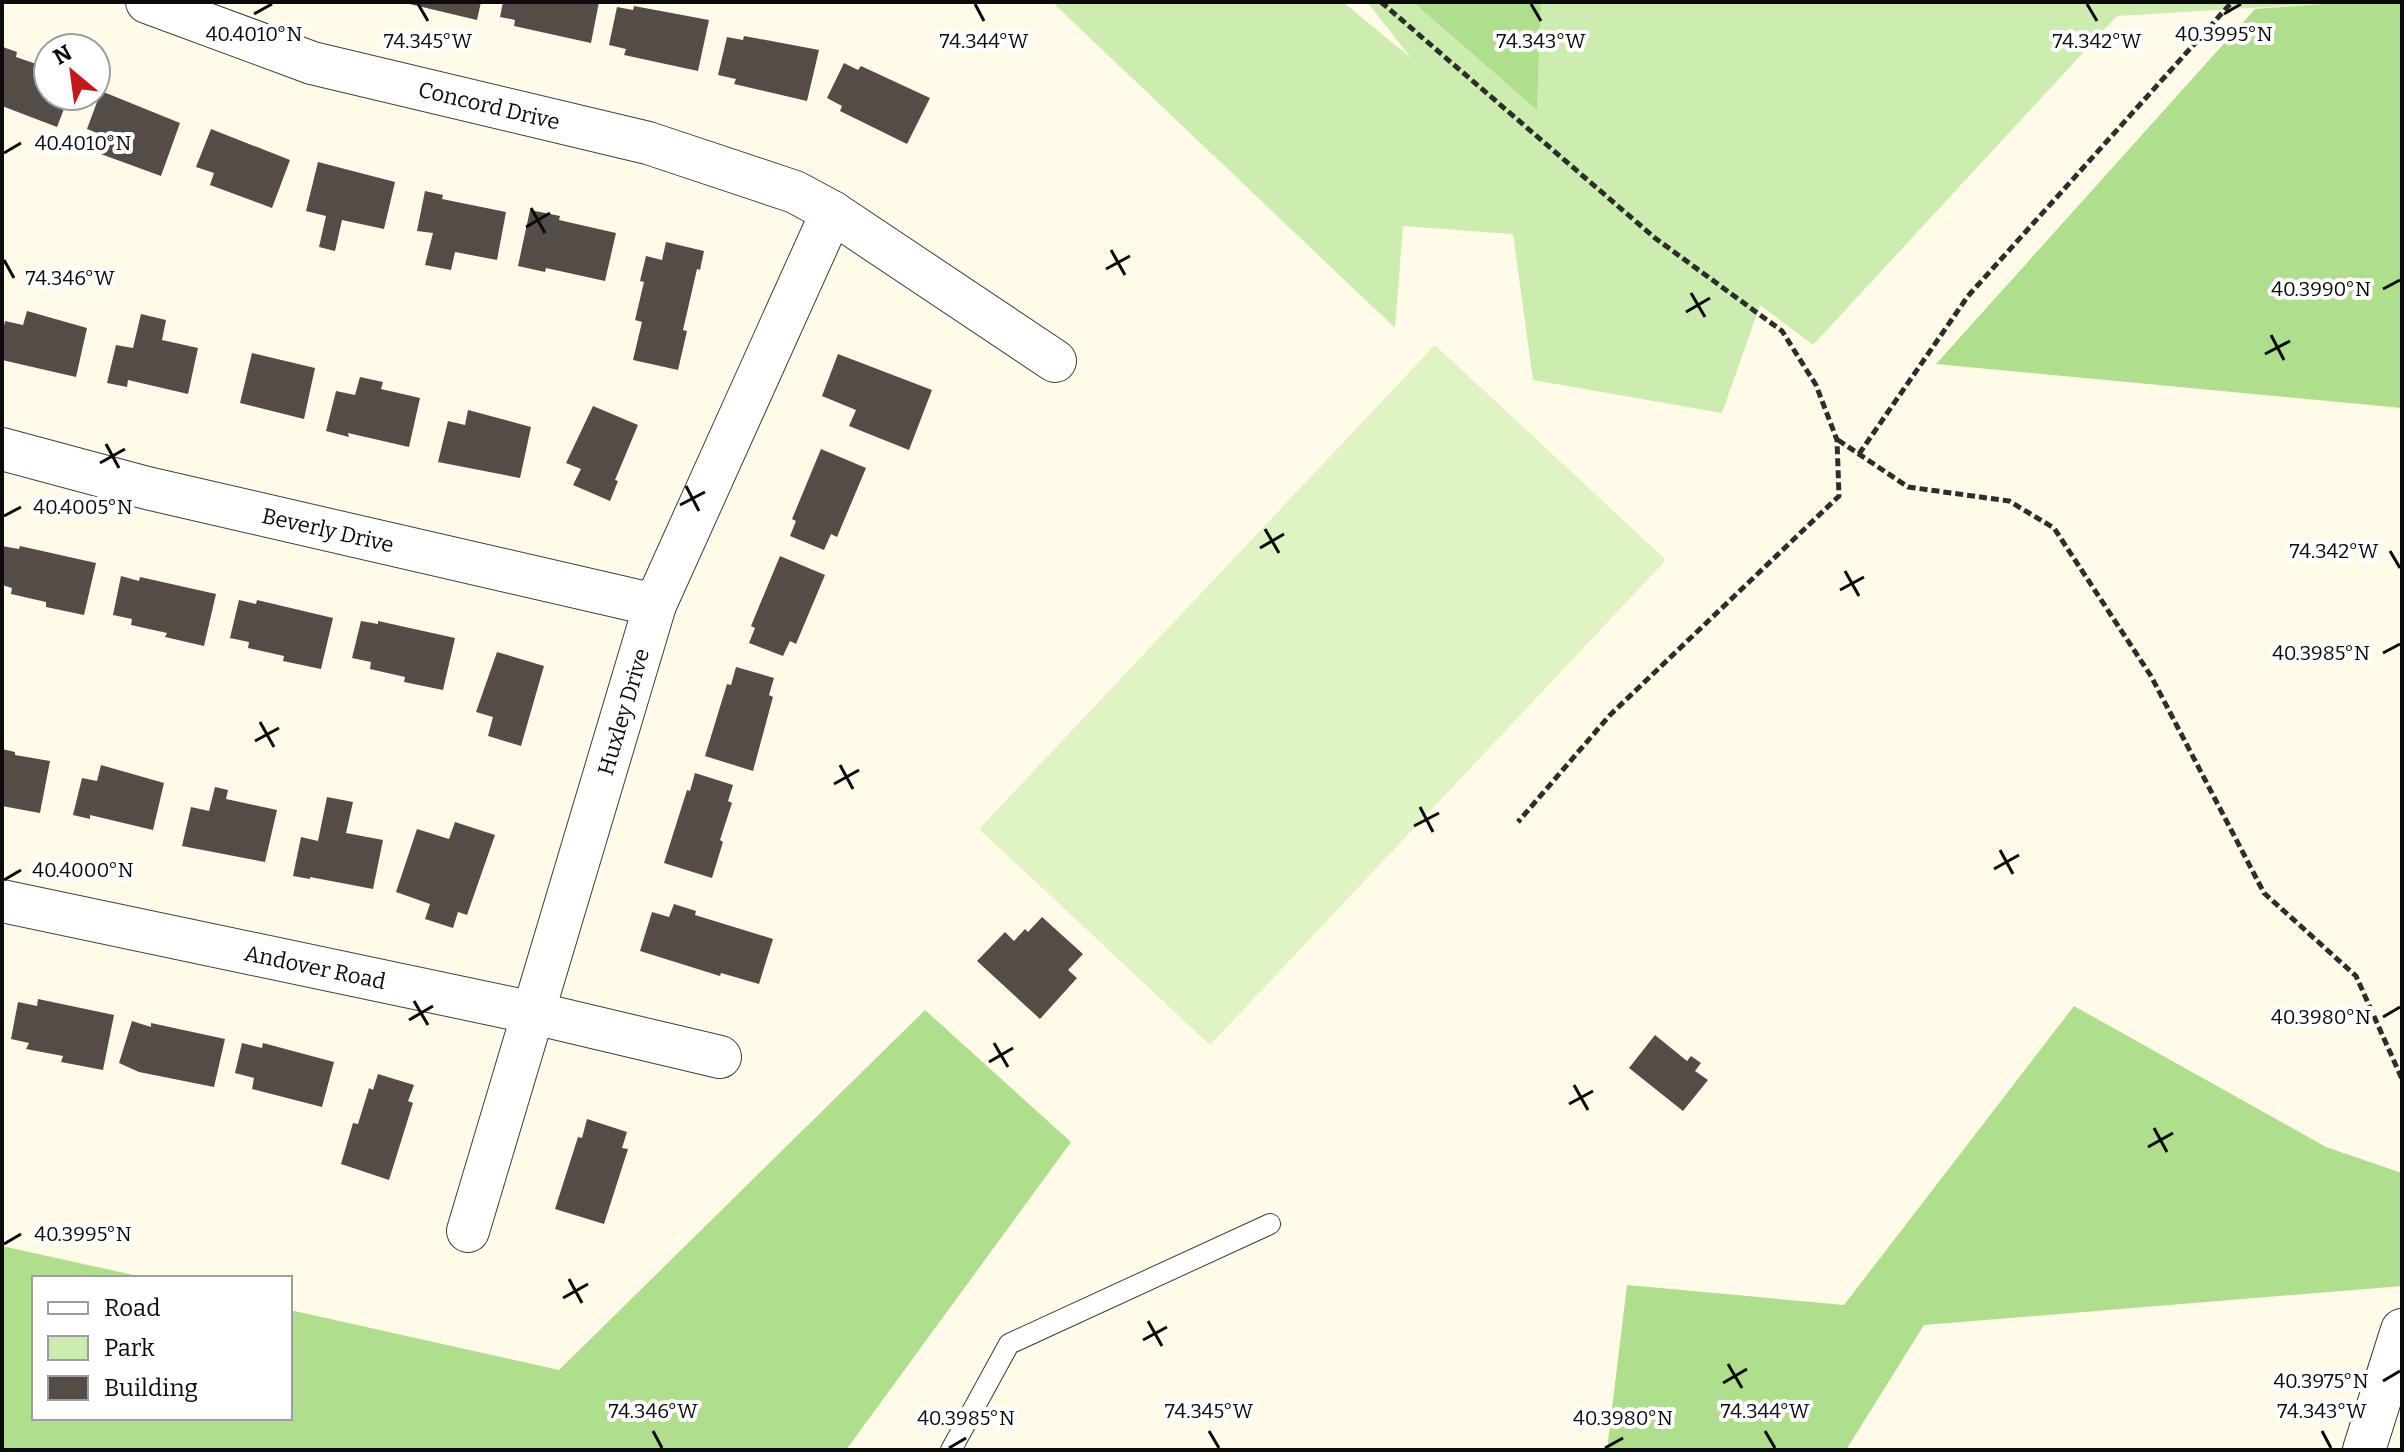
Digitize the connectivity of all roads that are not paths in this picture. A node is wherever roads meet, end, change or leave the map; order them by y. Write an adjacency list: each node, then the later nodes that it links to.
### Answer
1 (147, 2): 2 (street, Concord Drive)
2 (832, 212): 3 (street, Concord Drive); 5 (street, Huxley Drive)
3 (1055, 361)
4 (2, 449): 5 (street, Beverly Drive)
5 (655, 605): 7 (street, Huxley Drive)
6 (2, 901): 7 (street, Andover Road)
7 (534, 1013): 8 (street, Andover Road); 10 (street, Huxley Drive)
8 (720, 1057)
9 (1270, 1224): 12 (lane)
10 (468, 1231)
11 (2402, 1330): 13 (street)
12 (951, 1450)
13 (2364, 1450)

